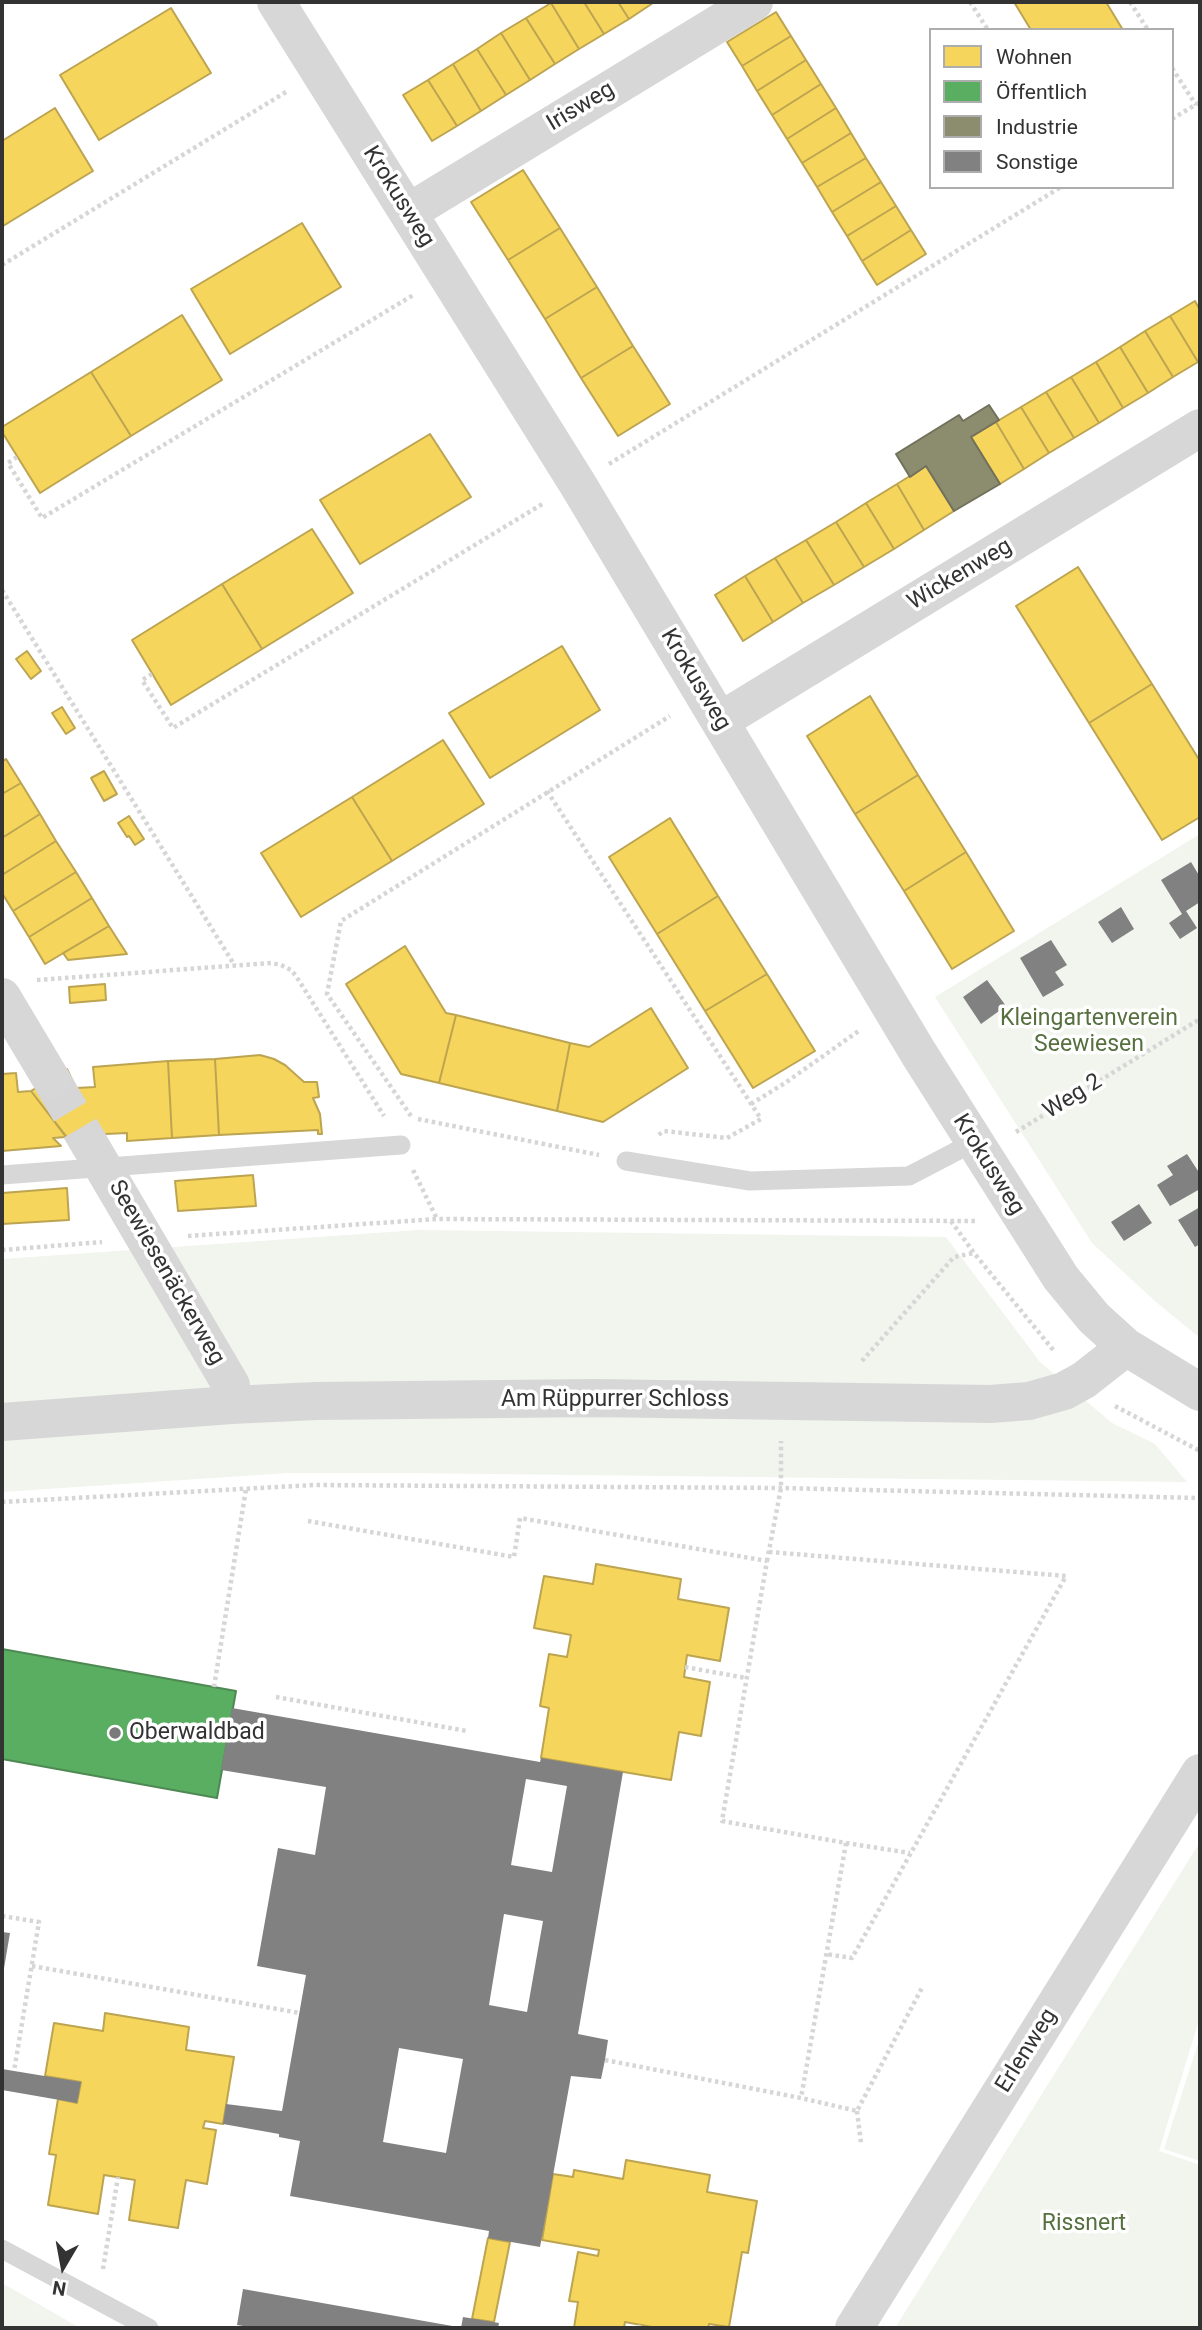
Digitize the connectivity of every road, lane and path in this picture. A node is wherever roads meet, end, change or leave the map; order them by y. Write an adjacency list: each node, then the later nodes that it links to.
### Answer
1 (276, 2): 8 (street, Krokusweg)
2 (754, 2): 14 (street, Irisweg)
3 (970, 2): 5 (path)
4 (1130, 2): 6 (path)
5 (987, 28)
6 (1147, 28)
7 (1174, 71): 9 (path)
8 (320, 72): 14 (street, Krokusweg); 15 (path)
9 (1179, 79): 10 (path); 11 (path)
10 (1174, 82)
11 (1198, 103): 12 (path)
12 (1174, 118)
13 (1058, 189): 19 (path)
14 (409, 212): 16 (street, Krokusweg)
15 (2, 265)
16 (446, 275): 18 (path); 19 (street, Krokusweg)
17 (1200, 428): 22 (street, Wickenweg)
18 (18, 457)
19 (576, 483): 21 (path); 22 (street, Krokusweg)
20 (2, 590): 24 (path)
21 (152, 674)
22 (712, 708): 23 (path); 26 (street, Krokusweg)
23 (547, 791): 29 (path); 33 (path)
24 (234, 966): 25 (path); 30 (path)
25 (15, 988): 28 (street)
26 (892, 1008): 29 (path); 31 (street, Krokusweg)
27 (1200, 1019): 31 (path, Weg 2)
28 (51, 1079)
29 (751, 1104): 33 (path)
30 (401, 1145): 32 (lane); 35 (path)
31 (978, 1147): 33 (lane); 36 (street, Krokusweg)
32 (97, 1156): 34 (lane); 37 (street, Seewiesenäckerweg)
33 (626, 1161)
34 (2, 1175)
35 (437, 1219): 36 (path); 37 (path)
36 (1023, 1222): 40 (street, Krokusweg)
37 (145, 1239): 38 (path); 44 (street, Seewiesenäckerweg)
38 (2, 1250)
39 (974, 1253): 43 (path)
40 (1126, 1347): 41 (street); 43 (street, Am Rüppurrer Schloss)
41 (1200, 1392)
42 (780, 1401): 43 (street, Am Rüppurrer Schloss); 44 (street, Am Rüppurrer Schloss); 46 (path)
43 (848, 1402)
44 (231, 1405): 45 (street, Am Rüppurrer Schloss)
45 (2, 1422)
46 (781, 1488): 47 (path); 48 (path); 51 (path)
47 (246, 1489): 49 (path); 55 (path)
48 (1200, 1498)
49 (2, 1502)
50 (307, 1521): 52 (path)
51 (769, 1552): 52 (path); 60 (path)
52 (767, 1561): 54 (path)
53 (685, 1667): 54 (path)
54 (746, 1678): 59 (path)
55 (214, 1687)
56 (276, 1697): 57 (path)
57 (467, 1731)
58 (1200, 1773): 75 (street, Erlenweg)
59 (846, 1843): 60 (path); 62 (path)
60 (910, 1853): 62 (path)
61 (2, 1916): 63 (path)
62 (826, 1954): 68 (path)
63 (32, 1966): 65 (path); 67 (path)
64 (923, 1986): 69 (path)
65 (300, 2012)
66 (605, 2060): 68 (path)
67 (13, 2071)
68 (802, 2098): 69 (path)
69 (857, 2111): 70 (path)
70 (861, 2143)
71 (118, 2177): 73 (path)
72 (2, 2249): 73 (lane)
73 (98, 2300): 74 (lane)
74 (149, 2328)
75 (855, 2328)

